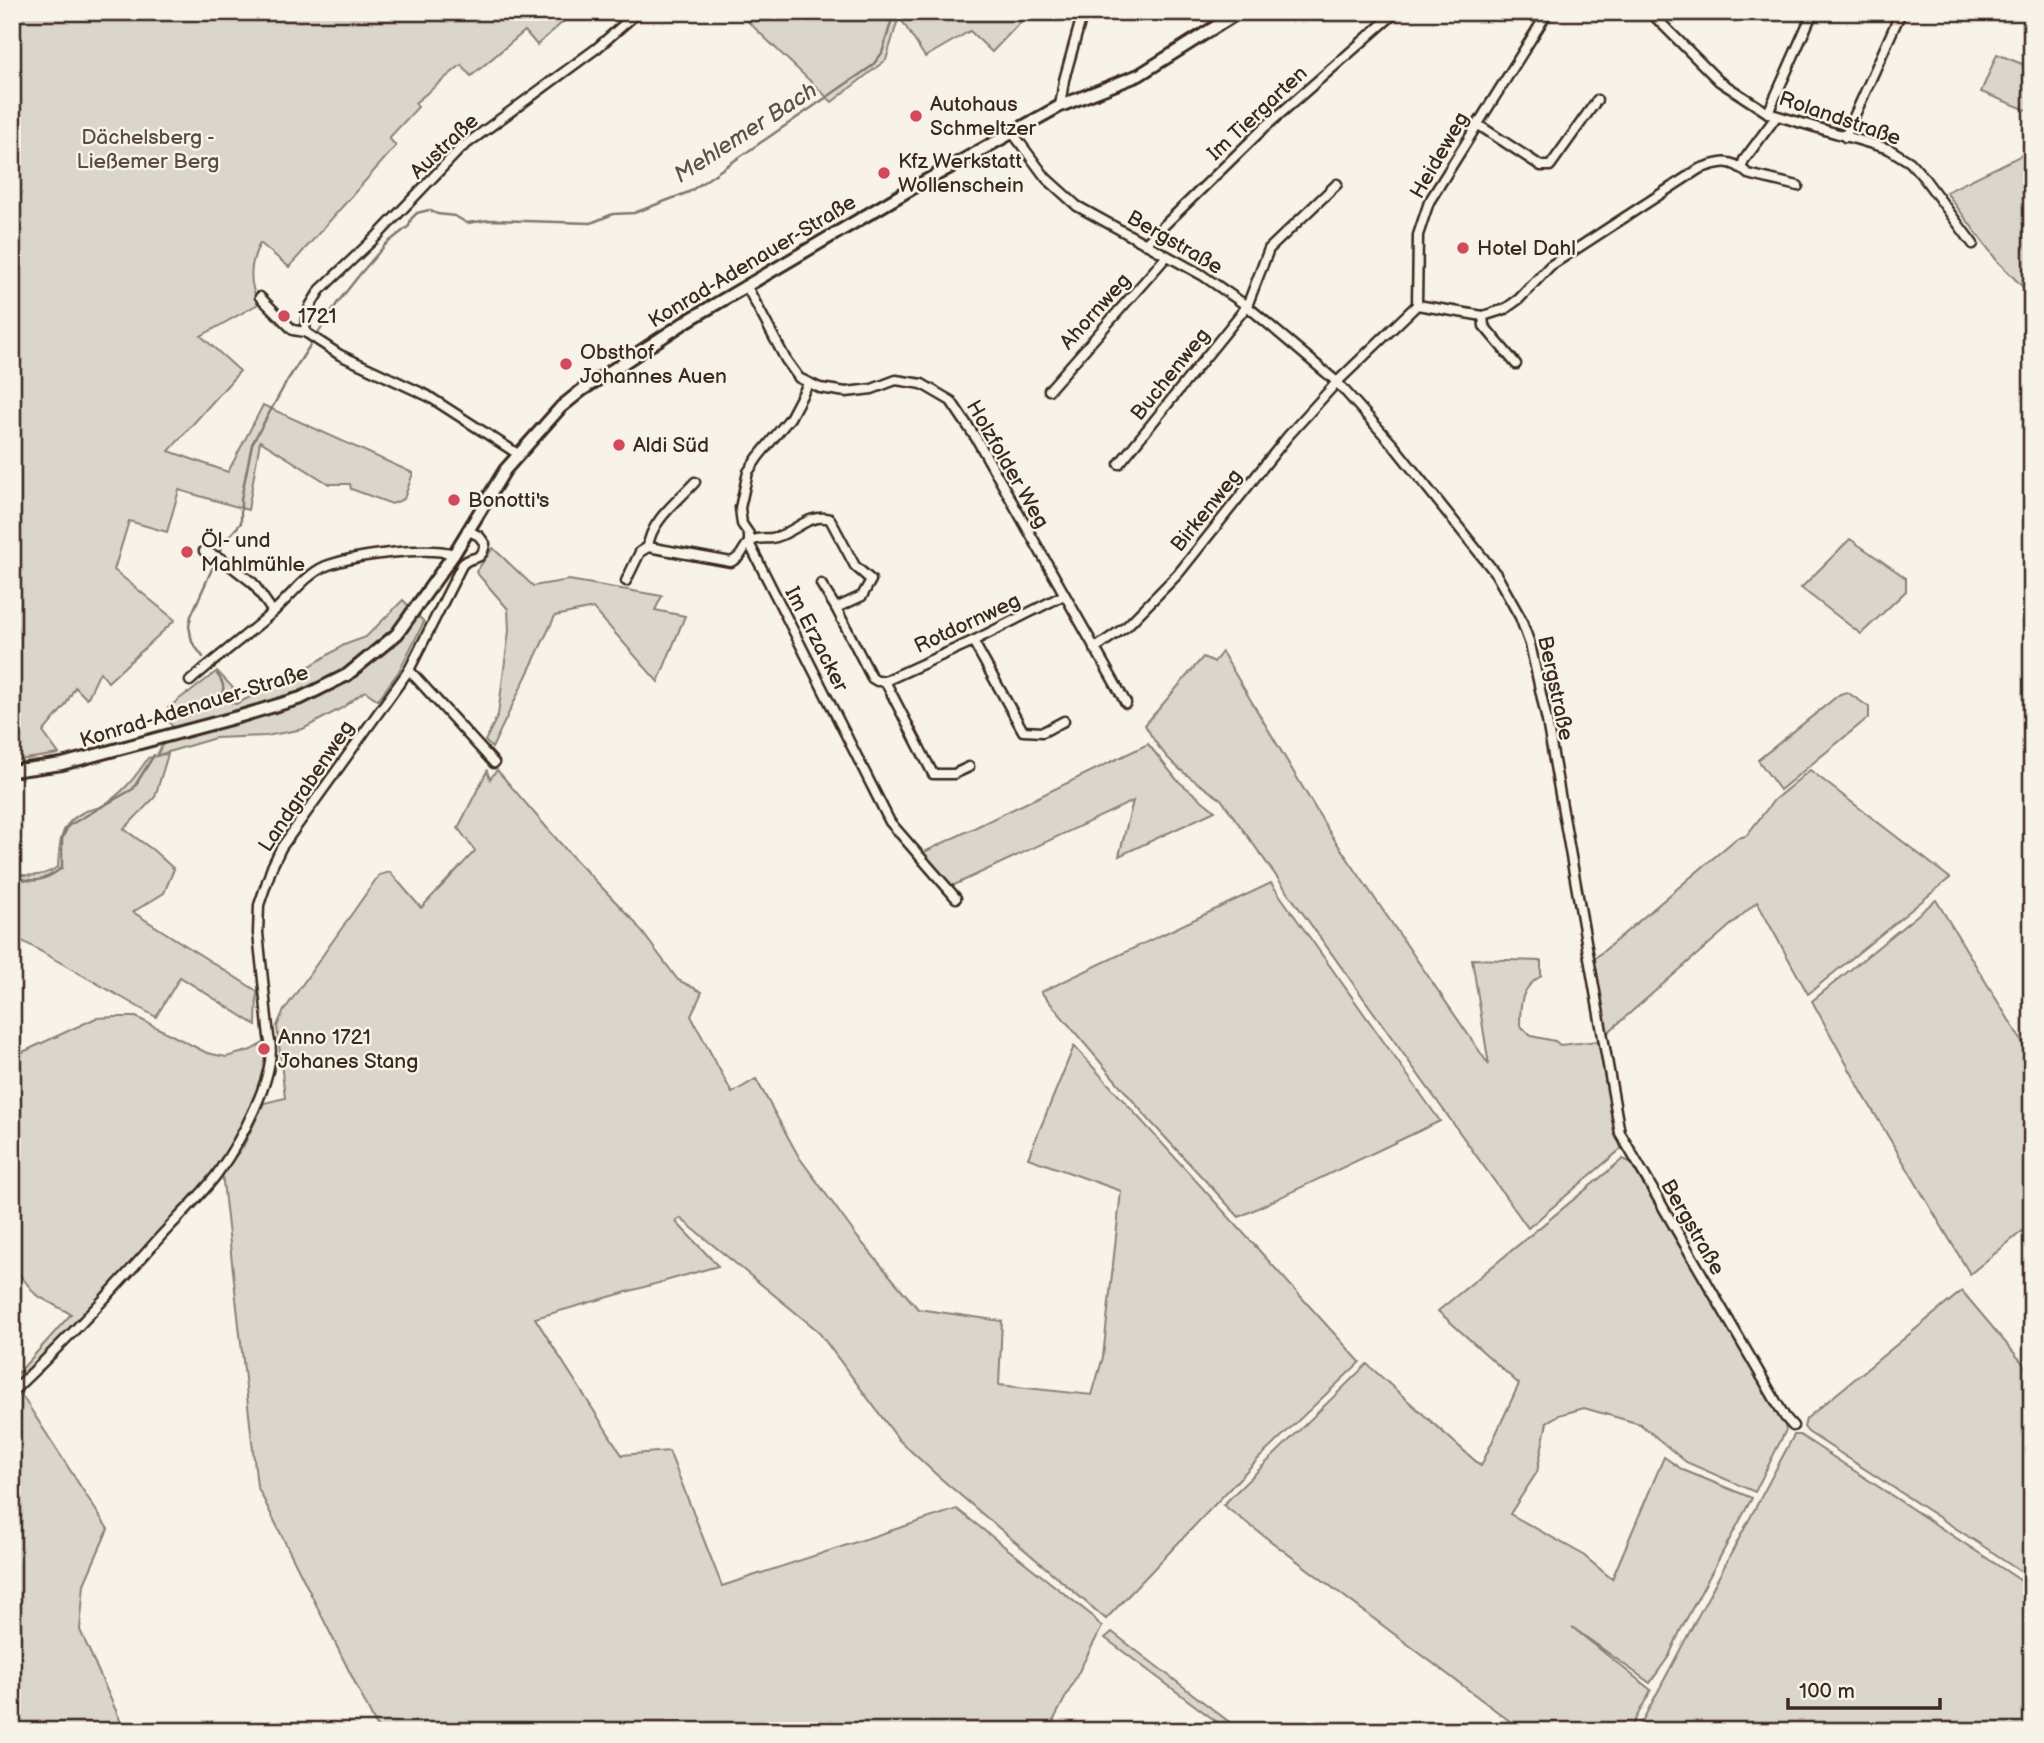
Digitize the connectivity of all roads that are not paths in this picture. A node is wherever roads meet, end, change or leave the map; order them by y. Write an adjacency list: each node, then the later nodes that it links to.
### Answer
1 (638, 12): 26 (street, Austraße)
2 (1083, 12): 10 (street)
3 (1239, 12): 10 (main road, Konrad-Adenauer-Straße)
4 (1396, 12): 18 (street, Im Tiergarten)
5 (1548, 12): 12 (street, Heideweg)
6 (1650, 12): 11 (street, Rolandstraße)
7 (1813, 12): 11 (street)
8 (1901, 12): 14 (street)
9 (1597, 100): 12 (street)
10 (1060, 106): 13 (main road, Konrad-Adenauer-Straße)
11 (1772, 115): 14 (street, Rolandstraße); 15 (street)
12 (1477, 124): 23 (street, Heideweg)
13 (1012, 132): 18 (street, Bergstraße); 21 (main road, Konrad-Adenauer-Straße)
14 (1845, 137): 19 (street, Rolandstraße)
15 (1742, 166): 17 (street); 25 (street)
16 (1337, 184): 24 (street, Buchenweg)
17 (1798, 186)
18 (1145, 244): 20 (street, Bergstraße)
19 (1973, 244)
20 (1167, 256): 24 (street, Bergstraße); 30 (street, Ahornweg)
21 (747, 287): 29 (street); 31 (main road, Konrad-Adenauer-Straße)
22 (261, 297): 26 (street)
23 (1417, 305): 25 (street); 28 (street)
24 (1247, 306): 28 (street, Bergstraße); 32 (street, Buchenweg)
25 (1483, 316): 27 (street)
26 (307, 334): 31 (street)
27 (1516, 365)
28 (1336, 382): 45 (street, Birkenweg); 56 (street, Bergstraße)
29 (808, 384): 35 (street, Im Erzacker); 41 (street, Holzfolder Weg)
30 (1049, 390)
31 (518, 454): 34 (main road, Konrad-Adenauer-Straße)
32 (1119, 464)
33 (695, 482): 36 (street)
34 (467, 530): 38 (main road, Konrad-Adenauer-Straße); 46 (street, Landgrabenweg)
35 (749, 543): 36 (street); 42 (street); 54 (street, Im Erzacker)
36 (648, 547): 39 (street)
37 (204, 551): 43 (street)
38 (454, 554): 43 (street, Konrad-Adenauer-Straße); 53 (main road, Konrad-Adenauer-Straße)
39 (625, 581)
40 (821, 584): 42 (street)
41 (1064, 595): 44 (street, Rotdornweg); 45 (street, Holzfolder Weg)
42 (836, 608): 48 (street)
43 (273, 612): 47 (street, Konrad-Adenauer-Straße)
44 (973, 641): 48 (street, Rotdornweg); 50 (street)
45 (1094, 649): 49 (street, Holzfolder Weg)
46 (409, 670): 51 (street); 55 (street, Landgrabenweg)
47 (190, 681)
48 (885, 681): 52 (street)
49 (1126, 703)
50 (1064, 721)
51 (494, 763)
52 (969, 767)
53 (12, 771)
54 (956, 898)
55 (12, 1392)
56 (1793, 1426)

